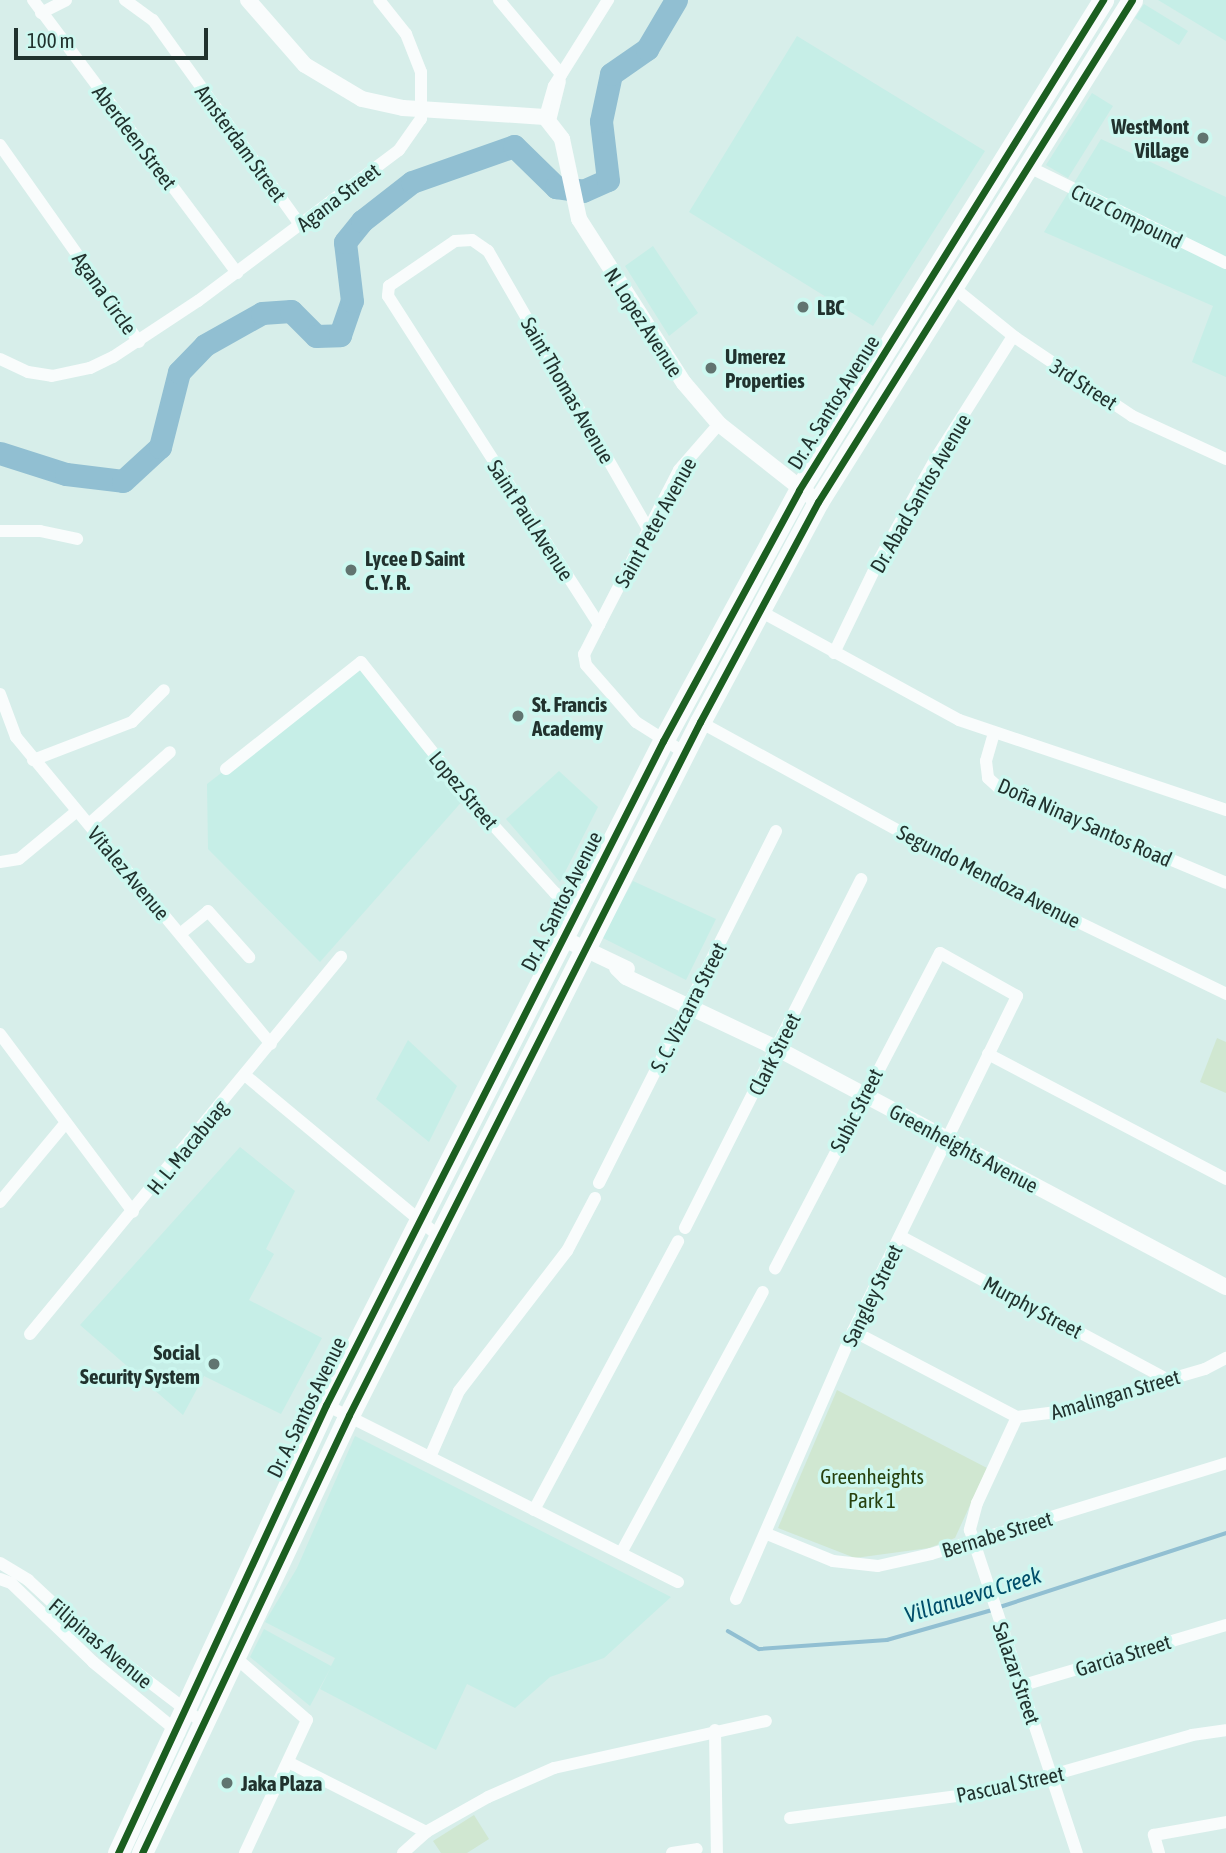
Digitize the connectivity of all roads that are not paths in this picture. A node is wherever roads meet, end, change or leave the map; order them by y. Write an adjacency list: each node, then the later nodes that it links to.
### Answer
1 (33, 0): 10 (street, Aberdeen Street)
2 (66, 0): 10 (street)
3 (125, 0): 18 (street, Amsterdam Street)
4 (248, 0): 12 (street)
5 (379, 0): 12 (street)
6 (499, 0): 11 (street)
7 (608, 0): 11 (street)
8 (1102, 0): 16 (main road, Dr. A. Santos Avenue)
9 (1132, 0): 17 (main road, Dr. A. Santos Avenue)
10 (41, 13): 20 (street, Aberdeen Street)
11 (561, 74): 13 (street)
12 (422, 109): 13 (street); 18 (street, Agana Street)
13 (547, 119): 26 (street, N. Lopez Avenue)
14 (0, 145): 15 (street, Agana Circle)
15 (4, 159): 24 (street, Agana Circle)
16 (996, 169): 17 (main road); 28 (main road, Dr. A. Santos Avenue)
17 (1023, 175): 19 (street, Cruz Compound); 22 (main road, Dr. A. Santos Avenue)
18 (301, 226): 20 (street, Agana Street)
19 (1226, 263)
20 (237, 273): 24 (street, Agana Street)
21 (389, 286): 30 (street, Saint Thomas Avenue); 34 (street, Saint Paul Avenue)
22 (954, 288): 23 (street, 3rd Street); 29 (main road, Dr. A. Santos Avenue)
23 (1013, 336): 27 (street, 3rd Street); 35 (street, Dr. Abad Santos Avenue)
24 (139, 342): 25 (street, Agana Circle)
25 (0, 359)
26 (719, 424): 28 (street, N. Lopez Avenue); 30 (street, Saint Peter Avenue)
27 (1226, 459)
28 (799, 490): 29 (street, N. Lopez Avenue); 41 (main road, Dr. A. Santos Avenue)
29 (818, 502): 33 (main road, Dr. A. Santos Avenue)
30 (648, 529): 34 (street, Saint Peter Avenue)
31 (0, 531): 32 (street)
32 (77, 539)
33 (760, 611): 35 (street); 39 (main road, Dr. A. Santos Avenue)
34 (599, 625): 41 (street)
35 (834, 653): 40 (street)
36 (164, 690): 44 (street)
37 (0, 694): 38 (street, Vitalez Avenue)
38 (3, 714): 44 (street, Vitalez Avenue)
39 (699, 722): 43 (main road, Dr. A. Santos Avenue); 59 (street, Segundo Mendoza Avenue)
40 (994, 733): 46 (street); 52 (street, Doña Ninay Santos Road)
41 (663, 741): 43 (street); 53 (main road, Dr. A. Santos Avenue)
42 (170, 752): 48 (street)
43 (685, 753): 56 (main road, Dr. A. Santos Avenue)
44 (33, 760): 47 (street, Vitalez Avenue)
45 (226, 769): 53 (street, Lopez Street)
46 (1226, 810)
47 (77, 811): 48 (street, Vitalez Avenue); 50 (street)
48 (89, 824): 54 (street, Vitalez Avenue)
49 (776, 831): 61 (street, S. C. Vizcarra Street)
50 (0, 862)
51 (862, 879): 64 (street, Clark Street)
52 (1226, 883)
53 (578, 907): 55 (main road, Dr. A. Santos Avenue)
54 (180, 934): 57 (street); 63 (street, Vitalez Avenue)
55 (562, 938): 56 (street, Greenheights Avenue); 75 (main road, Dr. A. Santos Avenue)
56 (583, 949): 61 (street, Greenheights Avenue); 77 (main road, Dr. A. Santos Avenue)
57 (249, 957)
58 (341, 957): 63 (street, H. L. Macabuag)
59 (1226, 994)
60 (1017, 996): 65 (street, Sangley Street); 67 (street, Subic Street)
61 (693, 1007): 64 (street, Greenheights Avenue); 71 (street, S. C. Vizcarra Street)
62 (0, 1034): 68 (street)
63 (271, 1044): 66 (street, H. L. Macabuag)
64 (778, 1049): 67 (street, Greenheights Avenue); 76 (street, Clark Street)
65 (988, 1054): 69 (street, Sangley Street); 70 (street)
66 (246, 1076): 74 (street, H. L. Macabuag); 75 (street)
67 (862, 1095): 69 (street, Greenheights Avenue); 80 (street, Subic Street)
68 (64, 1125): 73 (street); 74 (street)
69 (947, 1139): 78 (street, Sangley Street); 81 (street, Greenheights Avenue)
70 (1226, 1179)
71 (599, 1183)
72 (595, 1198): 90 (street)
73 (0, 1202)
74 (133, 1212): 84 (street, H. L. Macabuag)
75 (419, 1220): 77 (street); 87 (main road, Dr. A. Santos Avenue)
76 (685, 1228)
77 (439, 1236): 88 (main road, Dr. A. Santos Avenue)
78 (900, 1236): 83 (street, Sangley Street); 86 (street, Murphy Street)
79 (678, 1241): 92 (street)
80 (775, 1269)
81 (1226, 1287)
82 (763, 1292): 95 (street)
83 (853, 1331): 89 (street); 93 (street, Sangley Street)
84 (30, 1334)
85 (1226, 1357): 86 (street, Amalingan Street)
86 (1167, 1379): 89 (street, Amalingan Street)
87 (326, 1405): 88 (street); 106 (main road, Dr. A. Santos Avenue)
88 (349, 1415): 90 (street); 104 (main road, Dr. A. Santos Avenue)
89 (1017, 1417): 94 (street, Salazar Street)
90 (430, 1457): 92 (street)
91 (1226, 1463): 94 (street, Bernabe Street)
92 (534, 1510): 95 (street)
93 (767, 1534): 94 (street, Bernabe Street); 99 (street, Sangley Street)
94 (973, 1541): 105 (street, Salazar Street)
95 (621, 1553): 98 (street)
96 (0, 1563): 100 (street, Filipinas Avenue)
97 (0, 1579): 100 (street, Filipinas Avenue)
98 (678, 1582)
99 (736, 1599)
100 (61, 1619): 102 (street, Filipinas Avenue); 103 (street, Filipinas Avenue)
101 (1226, 1625): 105 (street, Garcia Street)
102 (84, 1632): 103 (street); 106 (street, Filipinas Avenue)
103 (71, 1642): 108 (street, Filipinas Avenue)
104 (236, 1658): 111 (main road, Dr. A. Santos Avenue); 112 (street)
105 (1020, 1686): 113 (street, Salazar Street)
106 (183, 1711): 108 (main road, Dr. A. Santos Avenue); 111 (street, Filipinas Avenue)
107 (766, 1721): 109 (street)
108 (173, 1730): 111 (street, Filipinas Avenue); 118 (main road, Dr. A. Santos Avenue)
109 (715, 1730): 116 (street); 123 (street)
110 (1226, 1730): 113 (street, Pascual Street)
111 (199, 1732): 119 (main road, Dr. A. Santos Avenue)
112 (290, 1763): 116 (street); 120 (street)
113 (1052, 1777): 114 (street, Pascual Street); 124 (street, Salazar Street)
114 (790, 1818)
115 (1226, 1822): 125 (street)
116 (426, 1832): 121 (street)
117 (697, 1849): 122 (street)
118 (118, 1853)
119 (142, 1853)
120 (245, 1853)
121 (403, 1853)
122 (672, 1853)
123 (718, 1853)
124 (1077, 1853)
125 (1159, 1853)

